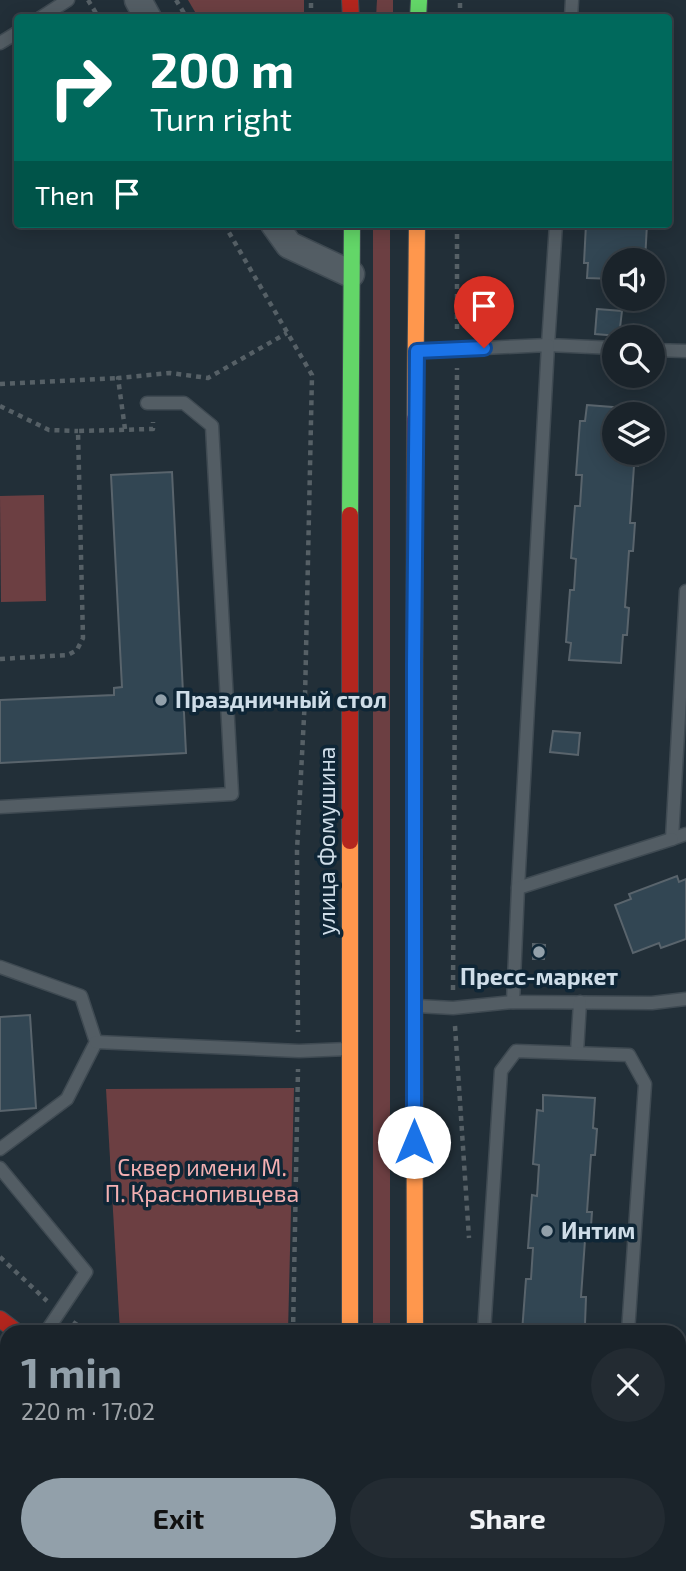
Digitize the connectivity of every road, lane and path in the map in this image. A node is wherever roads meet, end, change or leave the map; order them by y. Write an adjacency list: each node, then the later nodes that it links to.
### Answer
1 (68, 0): 2 (lane)
2 (46, 14)
3 (226, 228): 10 (path)
4 (277, 228): 9 (street)
5 (352, 228): 9 (main road, улица Фомушина)
6 (417, 228): 15 (main road)
7 (457, 228): 13 (path)
8 (556, 228): 11 (lane)
9 (351, 274): 36 (main road, улица Фомушина)
10 (287, 333): 17 (path); 37 (path)
11 (548, 345): 12 (lane); 13 (lane); 28 (lane)
12 (602, 347)
13 (457, 349): 15 (lane); 34 (path)
14 (665, 350): 16 (lane)
15 (417, 351): 33 (main road)
16 (686, 351)
17 (118, 377): 18 (path); 21 (path)
18 (0, 384)
19 (150, 403): 21 (path); 25 (lane)
20 (0, 406): 22 (path)
21 (125, 429): 22 (path)
22 (78, 431): 24 (path)
23 (686, 592): 27 (lane)
24 (0, 659)
25 (0, 807)
26 (686, 834): 27 (lane)
27 (672, 839): 28 (lane)
28 (518, 888): 31 (lane)
29 (0, 967): 35 (lane)
30 (686, 999): 32 (lane)
31 (513, 1002): 32 (lane); 34 (lane)
32 (580, 1002): 38 (lane)
33 (413, 1006): 34 (lane); 48 (main road)
34 (453, 1008): 41 (path)
35 (96, 1042): 37 (lane); 39 (lane)
36 (352, 1049): 37 (lane); 47 (main road, улица Фомушина)
37 (299, 1051): 46 (path)
38 (576, 1052): 49 (lane); 50 (lane)
39 (0, 1149)
40 (0, 1168): 43 (lane)
41 (470, 1244)
42 (0, 1257): 43 (path)
43 (59, 1312): 44 (lane); 45 (path)
44 (51, 1325)
45 (77, 1325)
46 (293, 1325)
47 (350, 1325)
48 (415, 1325)
49 (484, 1325)
50 (628, 1325)

